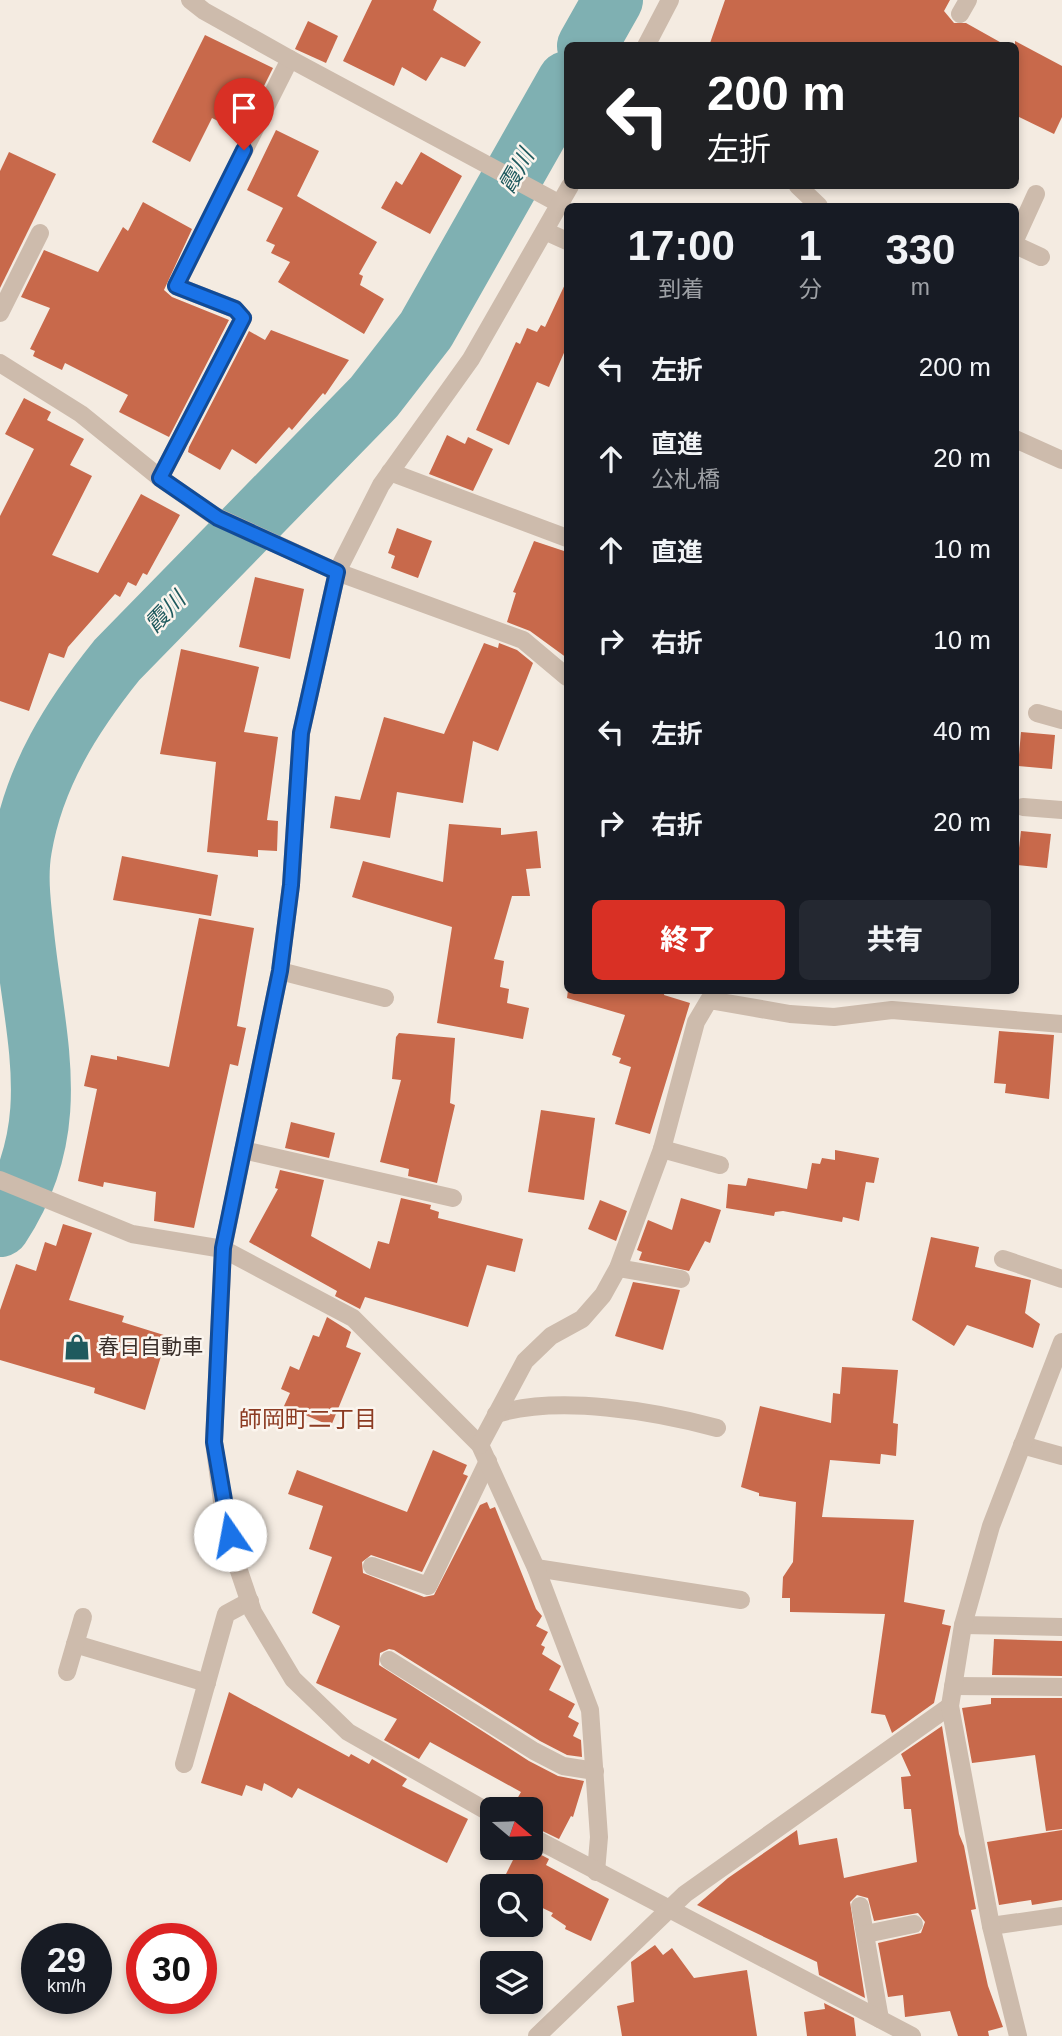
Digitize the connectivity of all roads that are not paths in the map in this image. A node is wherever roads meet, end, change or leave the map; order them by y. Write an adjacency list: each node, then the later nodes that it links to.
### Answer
1 (190, 0): 4 (street)
2 (670, 0): 3 (street)
3 (648, 42)
4 (290, 59): 9 (street); 21 (street)
5 (568, 189): 9 (street)
6 (801, 189): 8 (street)
7 (1036, 194): 10 (street)
8 (816, 203)
9 (560, 204): 11 (street)
10 (1019, 231)
11 (547, 232): 13 (street); 20 (street)
12 (40, 233): 16 (street)
13 (564, 240)
14 (1019, 247): 15 (street)
15 (1041, 257)
16 (0, 313)
17 (0, 363): 21 (street)
18 (1019, 441): 19 (street)
19 (1062, 460)
20 (390, 472): 22 (street); 23 (street)
21 (160, 478): 23 (street)
22 (564, 537)
23 (337, 572): 24 (street); 29 (street)
24 (564, 674)
25 (1037, 713): 26 (street)
26 (1062, 720)
27 (1023, 807): 28 (street)
28 (1062, 810)
29 (280, 971): 31 (street); 34 (street)
30 (707, 995): 32 (street); 33 (street)
31 (385, 998)
32 (1062, 1024)
33 (662, 1149): 35 (street); 40 (street)
34 (243, 1150): 37 (street); 38 (street)
35 (720, 1165)
36 (0, 1180): 38 (street)
37 (453, 1198)
38 (223, 1248): 47 (street); 52 (street)
39 (1003, 1259): 42 (street)
40 (618, 1268): 41 (street); 44 (street)
41 (681, 1279)
42 (1062, 1279)
43 (1062, 1342): 46 (street)
44 (496, 1414): 45 (street); 47 (street)
45 (717, 1428)
46 (1022, 1445): 48 (street); 54 (street)
47 (484, 1453): 49 (street); 50 (street)
48 (1062, 1457)
49 (372, 1566)
50 (536, 1568): 51 (street); 64 (street)
51 (741, 1600)
52 (250, 1601): 59 (street); 65 (street)
53 (83, 1618): 56 (street)
54 (963, 1625): 55 (street); 60 (street)
55 (1062, 1627)
56 (75, 1644): 58 (street); 59 (street)
57 (389, 1660): 64 (street)
58 (67, 1672)
59 (207, 1683): 63 (street)
60 (953, 1686): 61 (street); 62 (street)
61 (1062, 1687)
62 (950, 1706): 69 (street); 72 (street)
63 (184, 1764)
64 (595, 1771): 67 (street)
65 (480, 1807)
66 (543, 1843): 67 (street)
67 (596, 1872): 69 (street)
68 (860, 1906): 73 (street)
69 (667, 1910): 74 (street); 75 (street)
70 (1062, 1916): 72 (street)
71 (914, 1924): 73 (street)
72 (991, 1926): 77 (street)
73 (866, 1934): 74 (street)
74 (880, 2019): 76 (street)
75 (537, 2036)
76 (912, 2036)
77 (1018, 2036)

